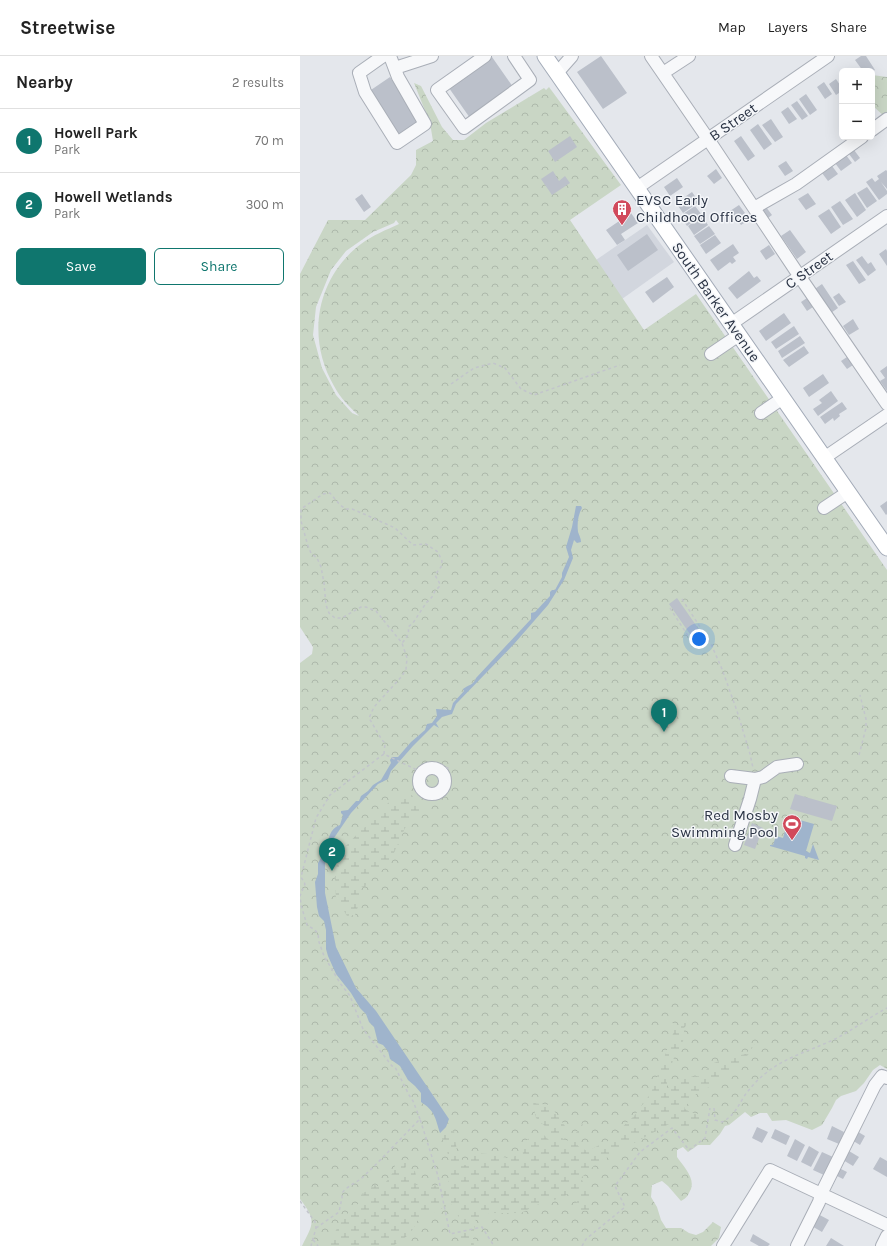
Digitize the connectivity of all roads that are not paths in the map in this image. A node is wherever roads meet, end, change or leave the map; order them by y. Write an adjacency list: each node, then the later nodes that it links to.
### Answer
1 (383, 56): 11 (street)
2 (390, 56): 11 (street)
3 (432, 56): 11 (street)
4 (485, 56): 5 (street)
5 (514, 56)
6 (572, 56): 12 (street)
7 (651, 56): 13 (street)
8 (689, 56): 13 (street)
9 (828, 56): 16 (street, B Street)
10 (549, 57): 12 (main road, South Barker Avenue)
11 (395, 68)
12 (557, 73): 18 (main road, South Barker Avenue)
13 (664, 74): 16 (street)
14 (887, 119): 15 (street)
15 (875, 128)
16 (708, 139): 18 (street, B Street); 19 (street)
17 (858, 140): 19 (street)
18 (637, 188): 22 (main road, South Barker Avenue)
19 (754, 208): 21 (street)
20 (887, 216): 21 (street, C Street)
21 (800, 277): 22 (street, C Street); 25 (street)
22 (735, 330): 23 (street, C Street); 24 (main road, South Barker Avenue)
23 (711, 354)
24 (783, 398): 26 (street); 28 (main road, South Barker Avenue)
25 (887, 404)
26 (761, 413)
27 (887, 415): 28 (street)
28 (824, 458): 29 (main road, South Barker Avenue)
29 (848, 492): 30 (street); 31 (main road, South Barker Avenue)
30 (824, 508)
31 (887, 548)
32 (797, 764): 34 (street)
33 (731, 776): 34 (street)
34 (755, 779): 35 (street)
35 (735, 845)
36 (885, 1077): 37 (street)
37 (821, 1194): 38 (street); 40 (street); 41 (street)
38 (887, 1225)
39 (887, 1236): 42 (street)
40 (723, 1246)
41 (797, 1246)
42 (882, 1246)

